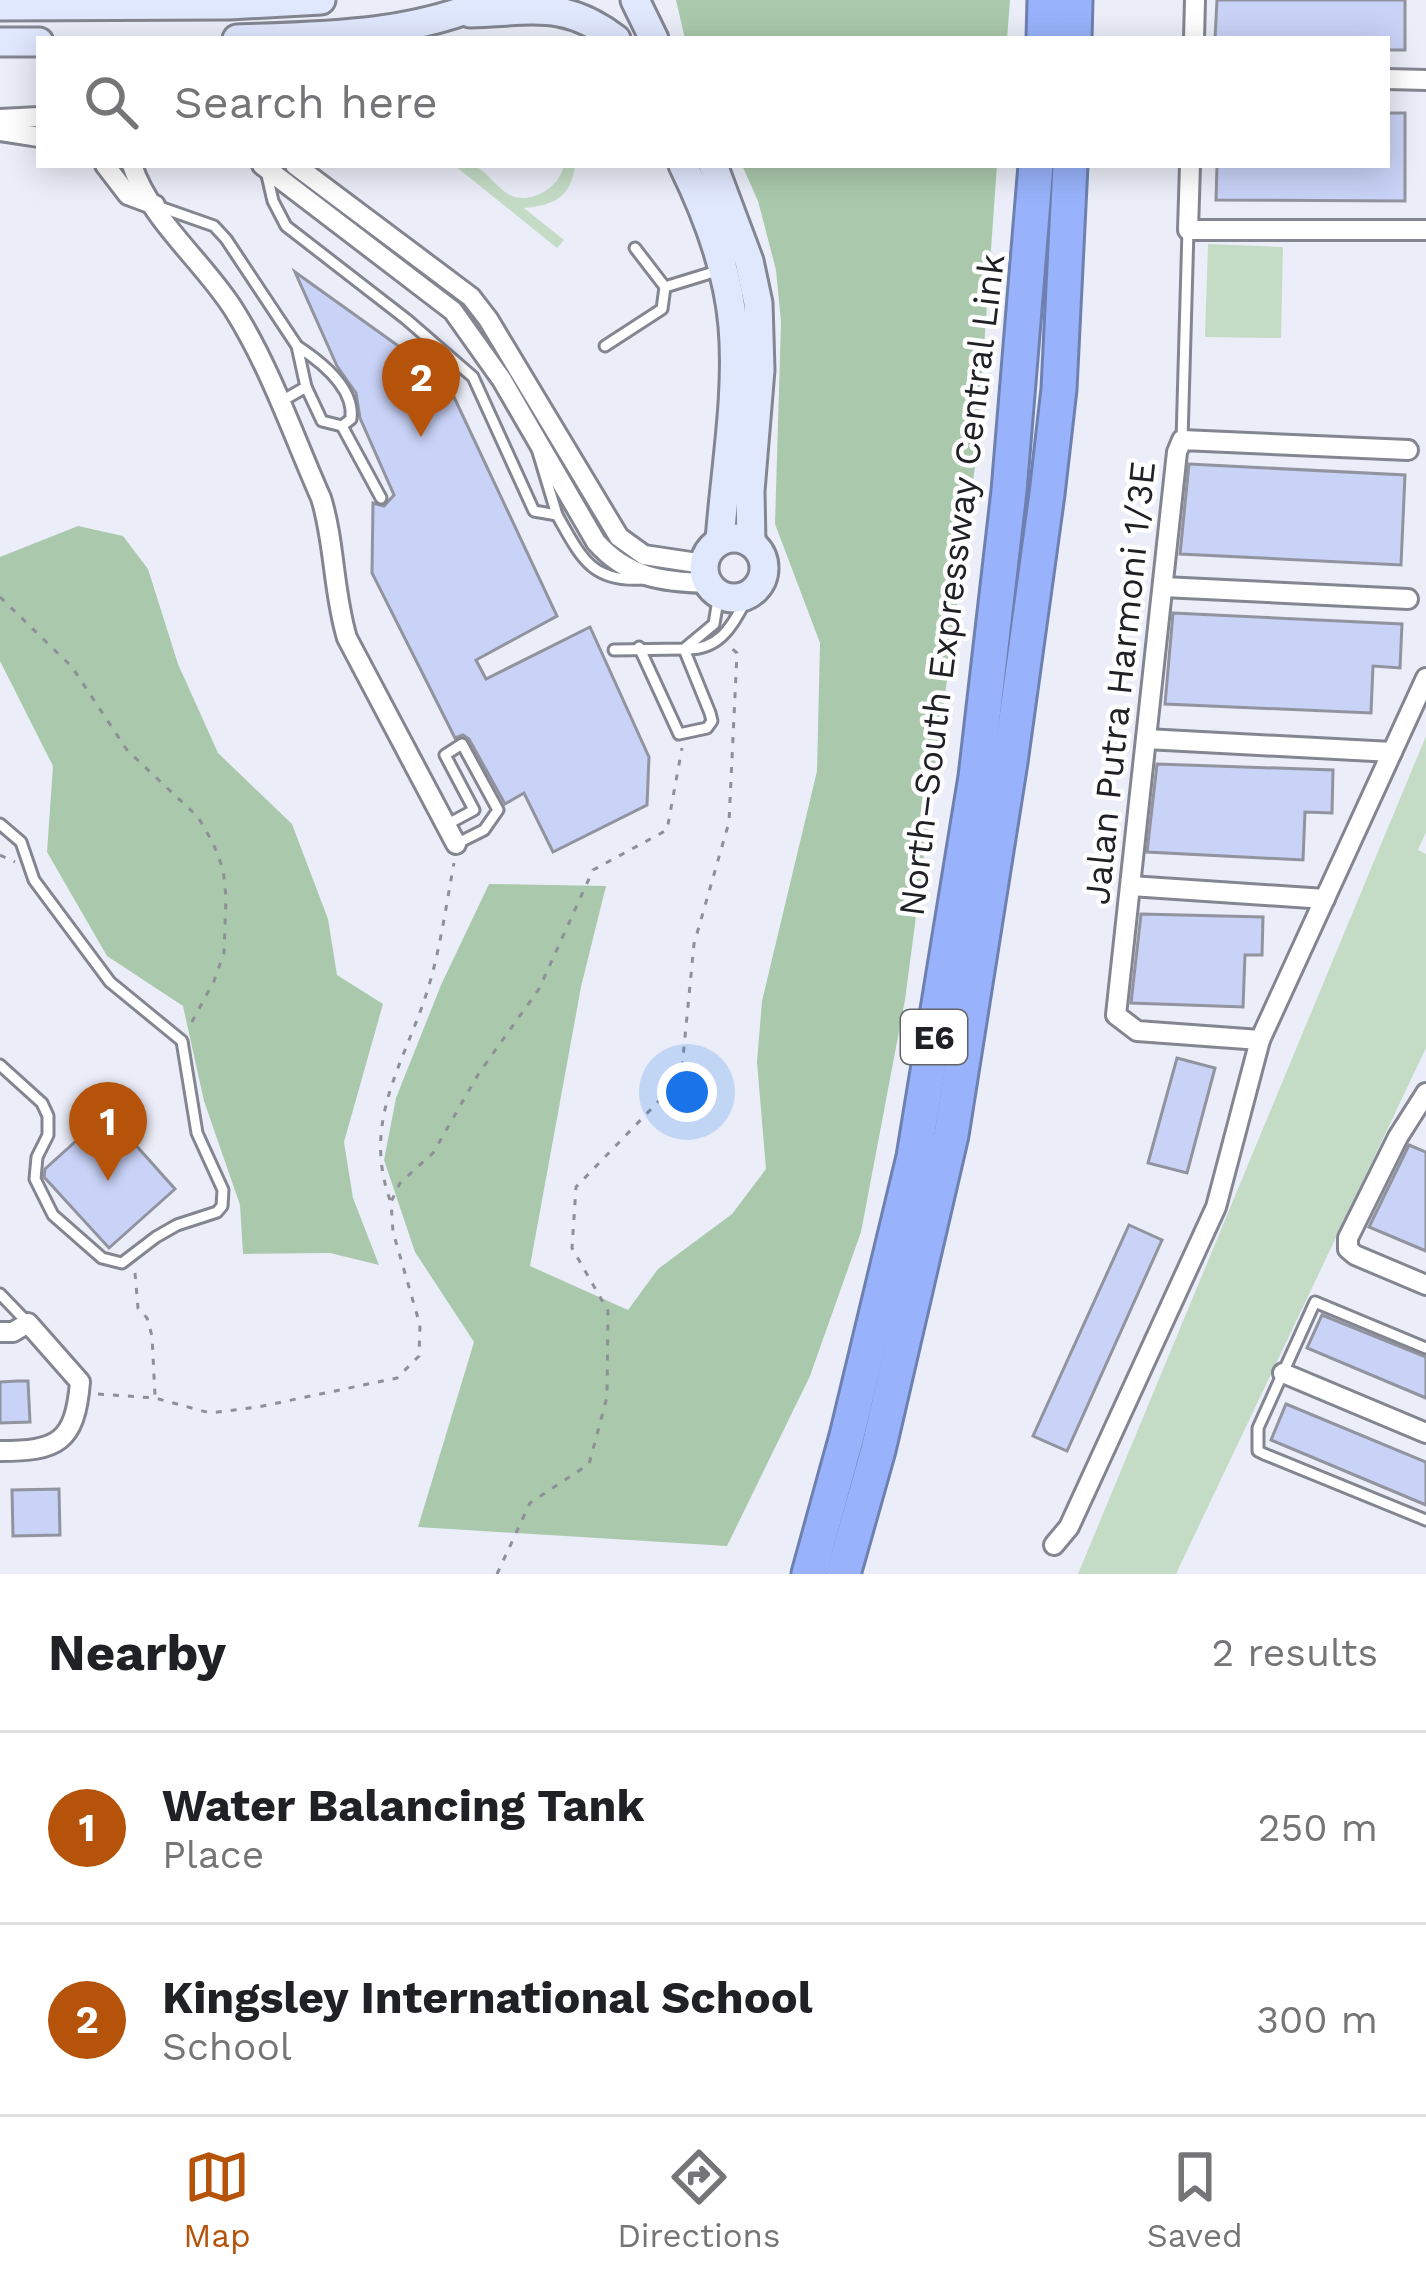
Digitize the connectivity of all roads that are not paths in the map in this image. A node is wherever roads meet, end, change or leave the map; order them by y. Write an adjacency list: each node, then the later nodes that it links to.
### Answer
1 (287, 0): 10 (main road)
2 (321, 0): 10 (main road)
3 (491, 0): 12 (main road)
4 (603, 0): 15 (main road)
5 (635, 0): 16 (main road)
6 (653, 0): 17 (main road)
7 (1045, 0): 18 (highway)
8 (1075, 0): 19 (highway)
9 (1195, 0): 20 (street)
10 (302, 1): 11 (main road)
11 (0, 6)
12 (460, 14): 13 (main road); 14 (main road)
13 (286, 36)
14 (615, 36)
15 (618, 36)
16 (653, 36)
17 (655, 36)
18 (1044, 36)
19 (1074, 36)
20 (1193, 36)
21 (0, 42): 22 (main road)
22 (36, 42)
23 (1390, 80): 24 (street)
24 (1426, 80)
25 (36, 117): 26 (street)
26 (0, 118)
27 (0, 131): 28 (street)
28 (36, 137)
29 (107, 168): 39 (street)
30 (134, 168): 39 (street)
31 (264, 168): 54 (lane)
32 (266, 168): 51 (street)
33 (299, 168): 56 (street)
34 (684, 168): 43 (main road)
35 (714, 168): 55 (main road)
36 (1036, 168): 88 (highway, North–South Expressway Central Link / E6)
37 (1070, 168): 89 (highway, North–South Expressway Central Link / E6)
38 (1190, 168): 40 (street)
39 (154, 205): 45 (lane); 48 (street)
40 (1188, 230): 41 (street); 50 (lane)
41 (1426, 230)
42 (635, 248): 44 (lane)
43 (724, 269): 44 (lane); 56 (main road)
44 (665, 286): 46 (lane)
45 (297, 346): 47 (lane); 49 (lane)
46 (605, 346)
47 (306, 387): 48 (lane); 49 (lane)
48 (280, 402): 69 (street)
49 (342, 426): 53 (lane)
50 (1182, 440): 52 (street, Jalan Putra Harmoni 1/3E); 58 (street, Jalan Putra Harmoni 1/3E)
51 (536, 442): 54 (lane); 57 (street)
52 (1408, 450)
53 (381, 498)
54 (557, 515): 57 (lane)
55 (751, 544): 56 (main road); 59 (main road)
56 (711, 570): 57 (street); 59 (main road); 62 (lane)
57 (650, 579)
58 (1163, 587): 60 (street); 65 (street, Jalan Putra Harmoni 1/3E)
59 (748, 595): 62 (lane)
60 (1408, 599)
61 (638, 647): 62 (lane); 62 (lane); 63 (lane)
62 (684, 649)
63 (614, 650)
64 (1426, 678): 66 (street)
65 (1146, 739): 66 (street); 72 (street, Jalan Putra Harmoni 1/3E)
66 (1392, 752): 73 (street)
67 (474, 810): 69 (lane); 70 (lane); 70 (lane)
68 (0, 824): 75 (lane)
69 (446, 825): 71 (street)
70 (484, 830): 71 (lane)
71 (456, 844)
72 (1130, 886): 73 (street); 74 (street, Jalan Putra Harmoni 1/3E)
73 (1325, 898): 74 (street)
74 (1260, 1040): 87 (street)
75 (0, 1065)
76 (1426, 1093): 77 (street)
77 (1419, 1119): 78 (street)
78 (1426, 1285)
79 (0, 1294): 80 (lane)
80 (28, 1323): 81 (street); 85 (street)
81 (0, 1332)
82 (1426, 1348): 83 (lane)
83 (1283, 1373): 84 (street); 86 (lane)
84 (1426, 1433)
85 (0, 1450)
86 (1426, 1520)
87 (1054, 1545)
88 (809, 1574)
89 (843, 1574)

